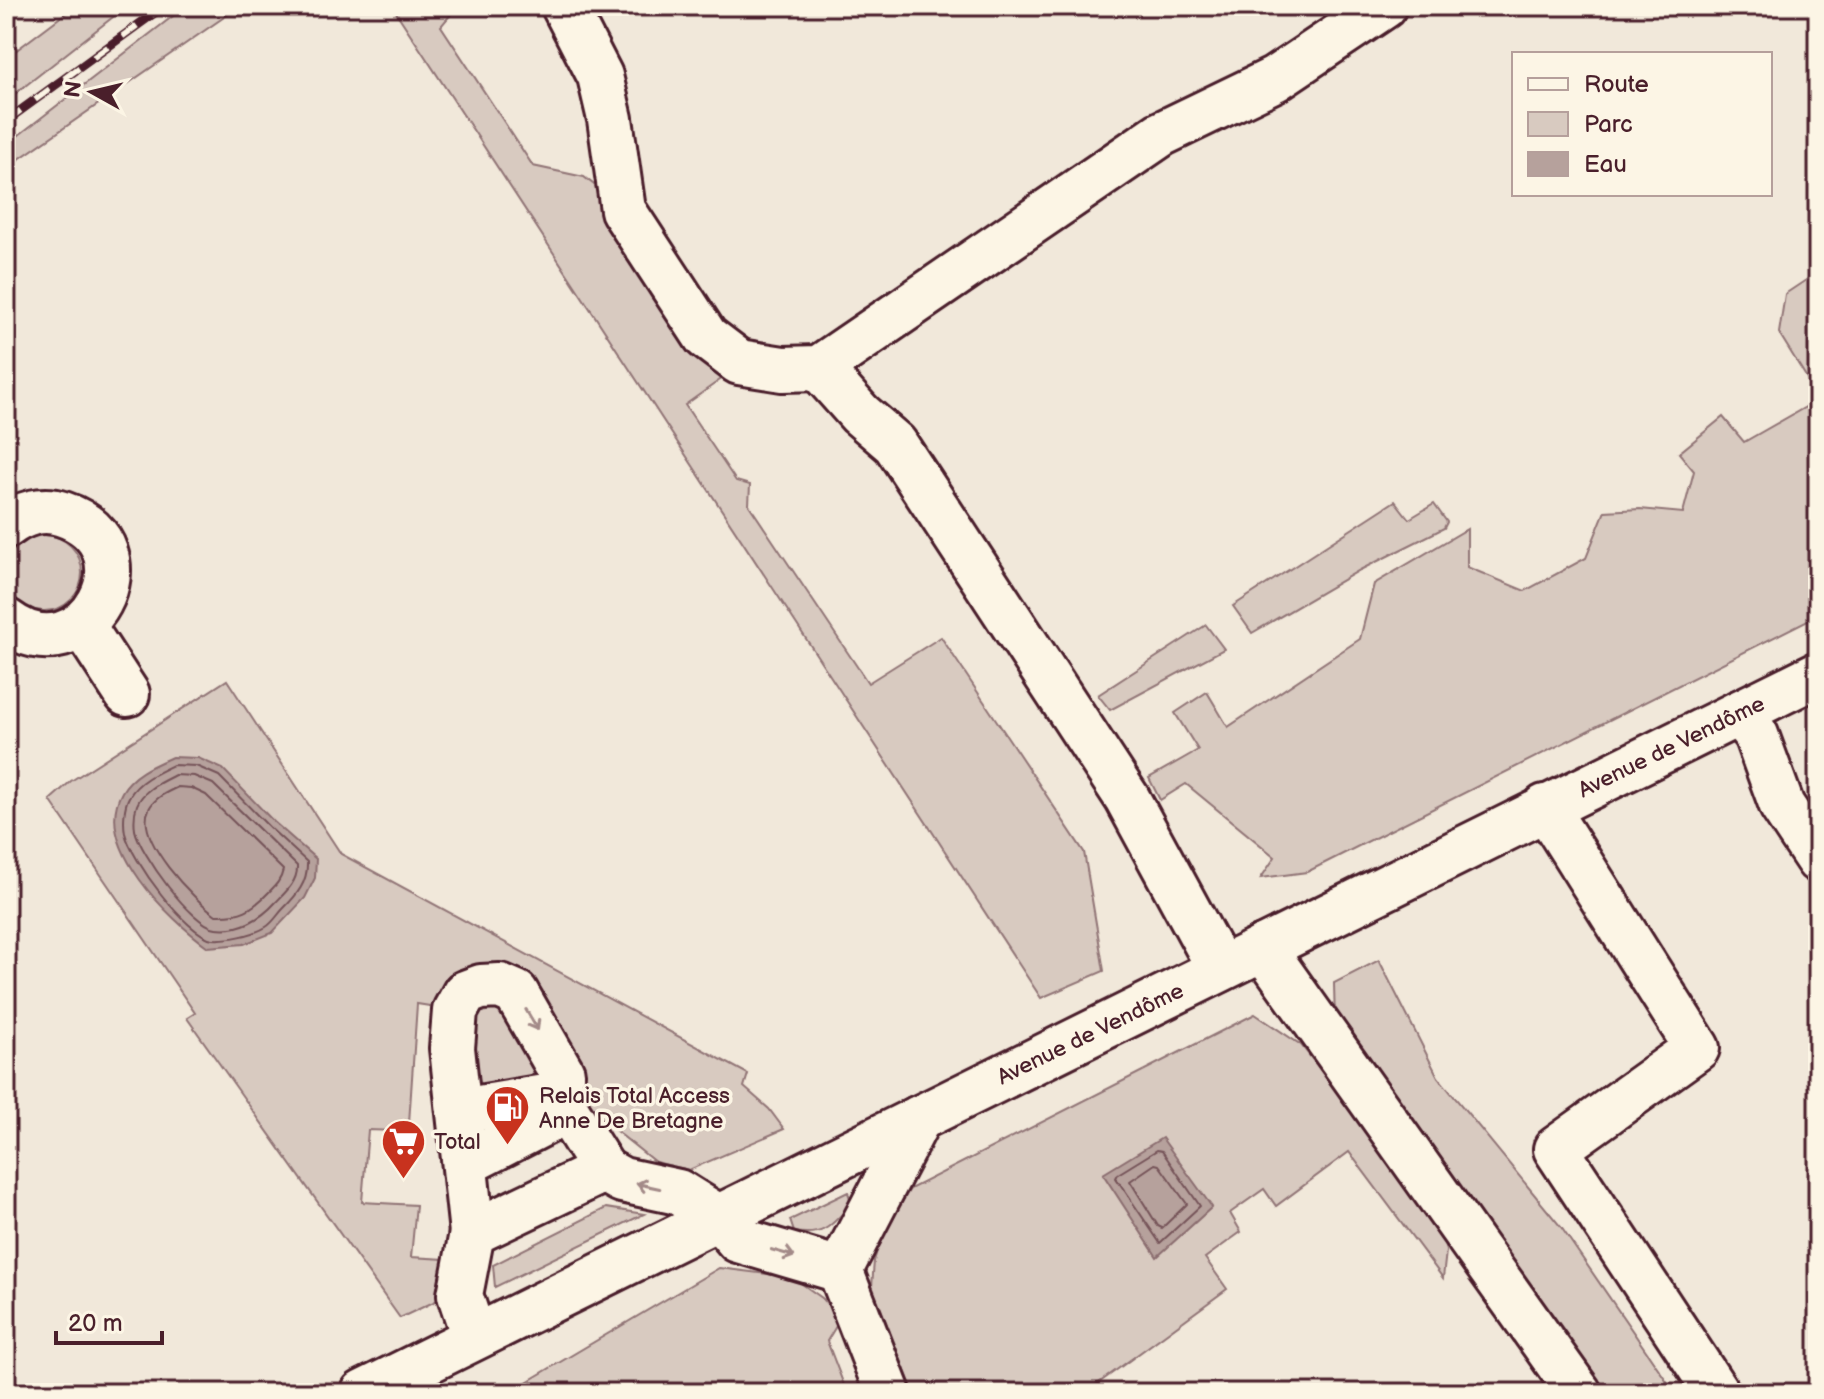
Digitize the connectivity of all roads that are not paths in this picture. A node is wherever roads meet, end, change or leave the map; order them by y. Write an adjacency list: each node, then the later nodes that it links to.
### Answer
1 (564, 6): 3 (main road)
2 (1384, 6): 3 (main road)
3 (819, 368): 13 (main road)
4 (6, 526): 6 (main road)
5 (6, 621): 6 (main road)
6 (82, 625): 8 (main road)
7 (1818, 674): 9 (main road, Avenue de Vendôme)
8 (127, 694)
9 (1739, 713): 10 (main road, Avenue de Vendôme); 11 (main road)
10 (1545, 807): 12 (main road, Avenue de Vendôme); 26 (main road)
11 (1818, 860)
12 (1263, 948): 13 (main road, Avenue de Vendôme); 25 (main road)
13 (1220, 969): 16 (main road, Avenue de Vendôme)
14 (562, 1103): 15 (main road); 15 (main road, one-way to 14); 17 (main road); 18 (main road)
15 (461, 1111): 17 (main road)
16 (919, 1118): 19 (main road, Avenue de Vendôme); 21 (main road)
17 (466, 1163): 20 (main road)
18 (604, 1170): 19 (main road, one-way to 18); 20 (main road)
19 (718, 1217): 21 (main road, one-way to 21); 22 (main road, Avenue de Vendôme)
20 (472, 1233): 22 (main road)
21 (840, 1270): 24 (main road)
22 (474, 1337): 23 (main road, Avenue de Vendôme)
23 (363, 1393)
24 (888, 1393)
25 (1579, 1393)
26 (1717, 1393)

